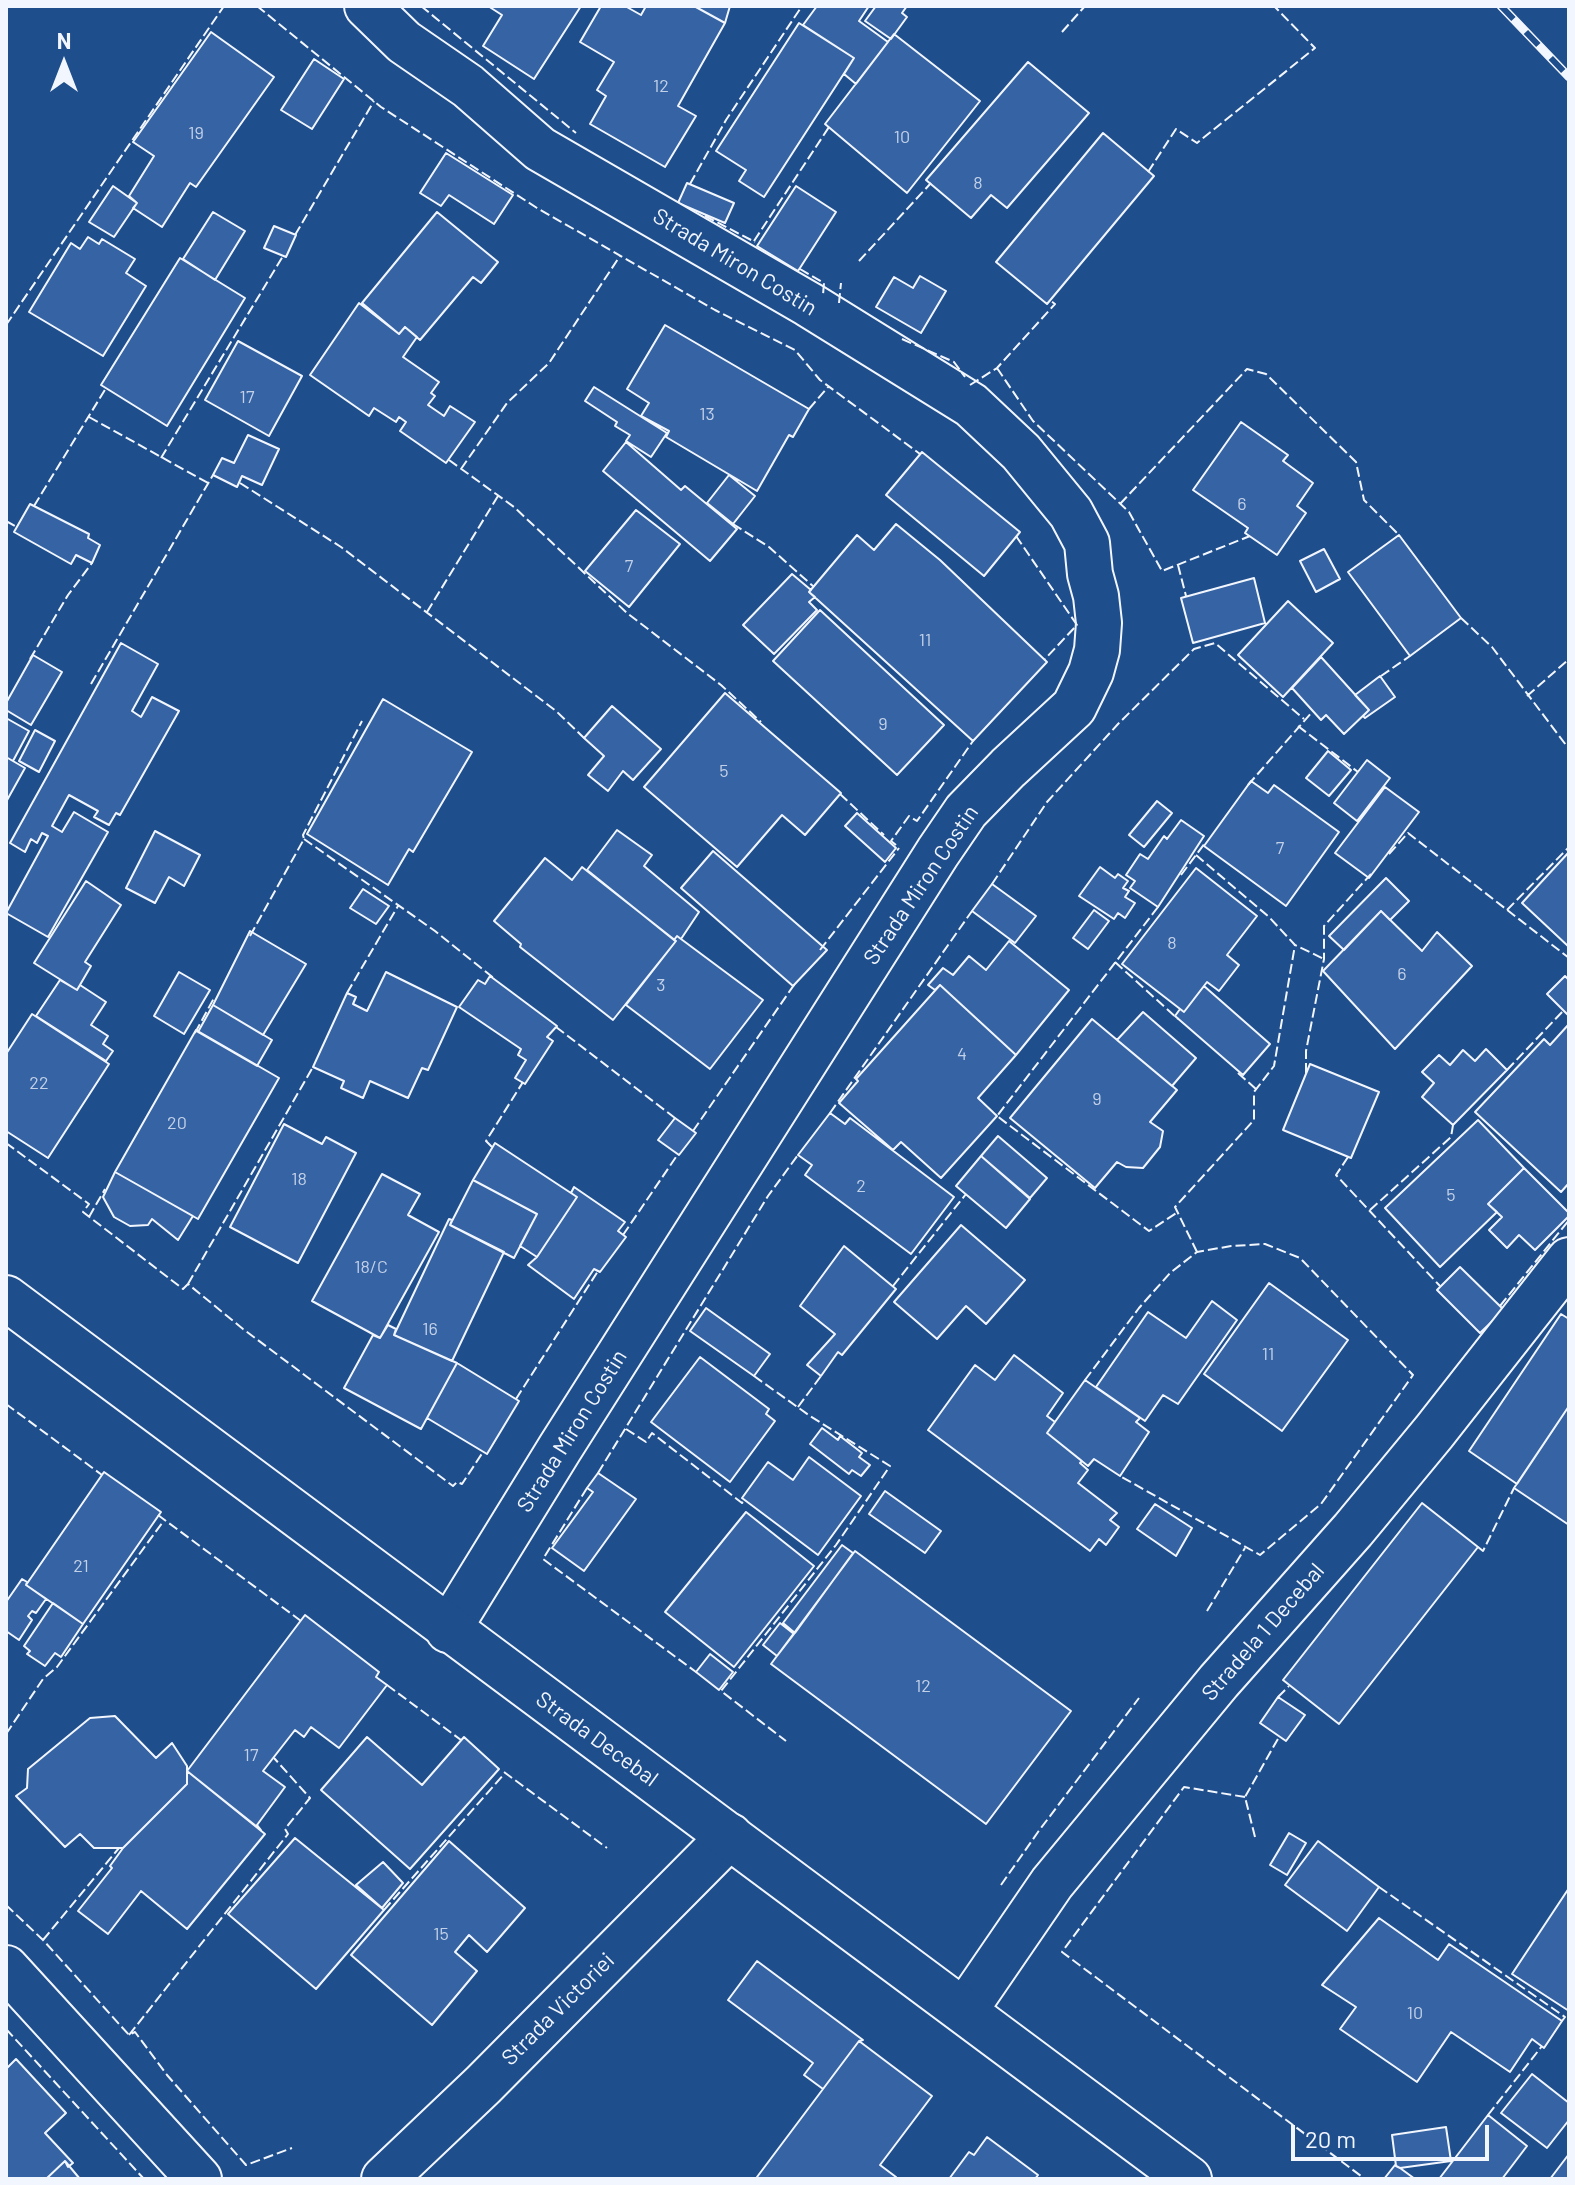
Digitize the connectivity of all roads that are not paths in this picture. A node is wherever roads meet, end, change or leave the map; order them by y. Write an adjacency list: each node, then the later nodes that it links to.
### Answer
1 (367, 6): 4 (street, Strada Miron Costin)
2 (1569, 1260): 7 (street, Stradela 1 Decebal)
3 (6, 1298): 4 (street, Strada Decebal)
4 (448, 1630): 5 (street, Strada Decebal)
5 (730, 1836): 7 (street, Strada Decebal); 9 (street, Strada Victoriei)
6 (6, 1968): 8 (street)
7 (965, 2010): 10 (street, Strada Decebal)
8 (199, 2179)
9 (384, 2179)
10 (1189, 2179)

